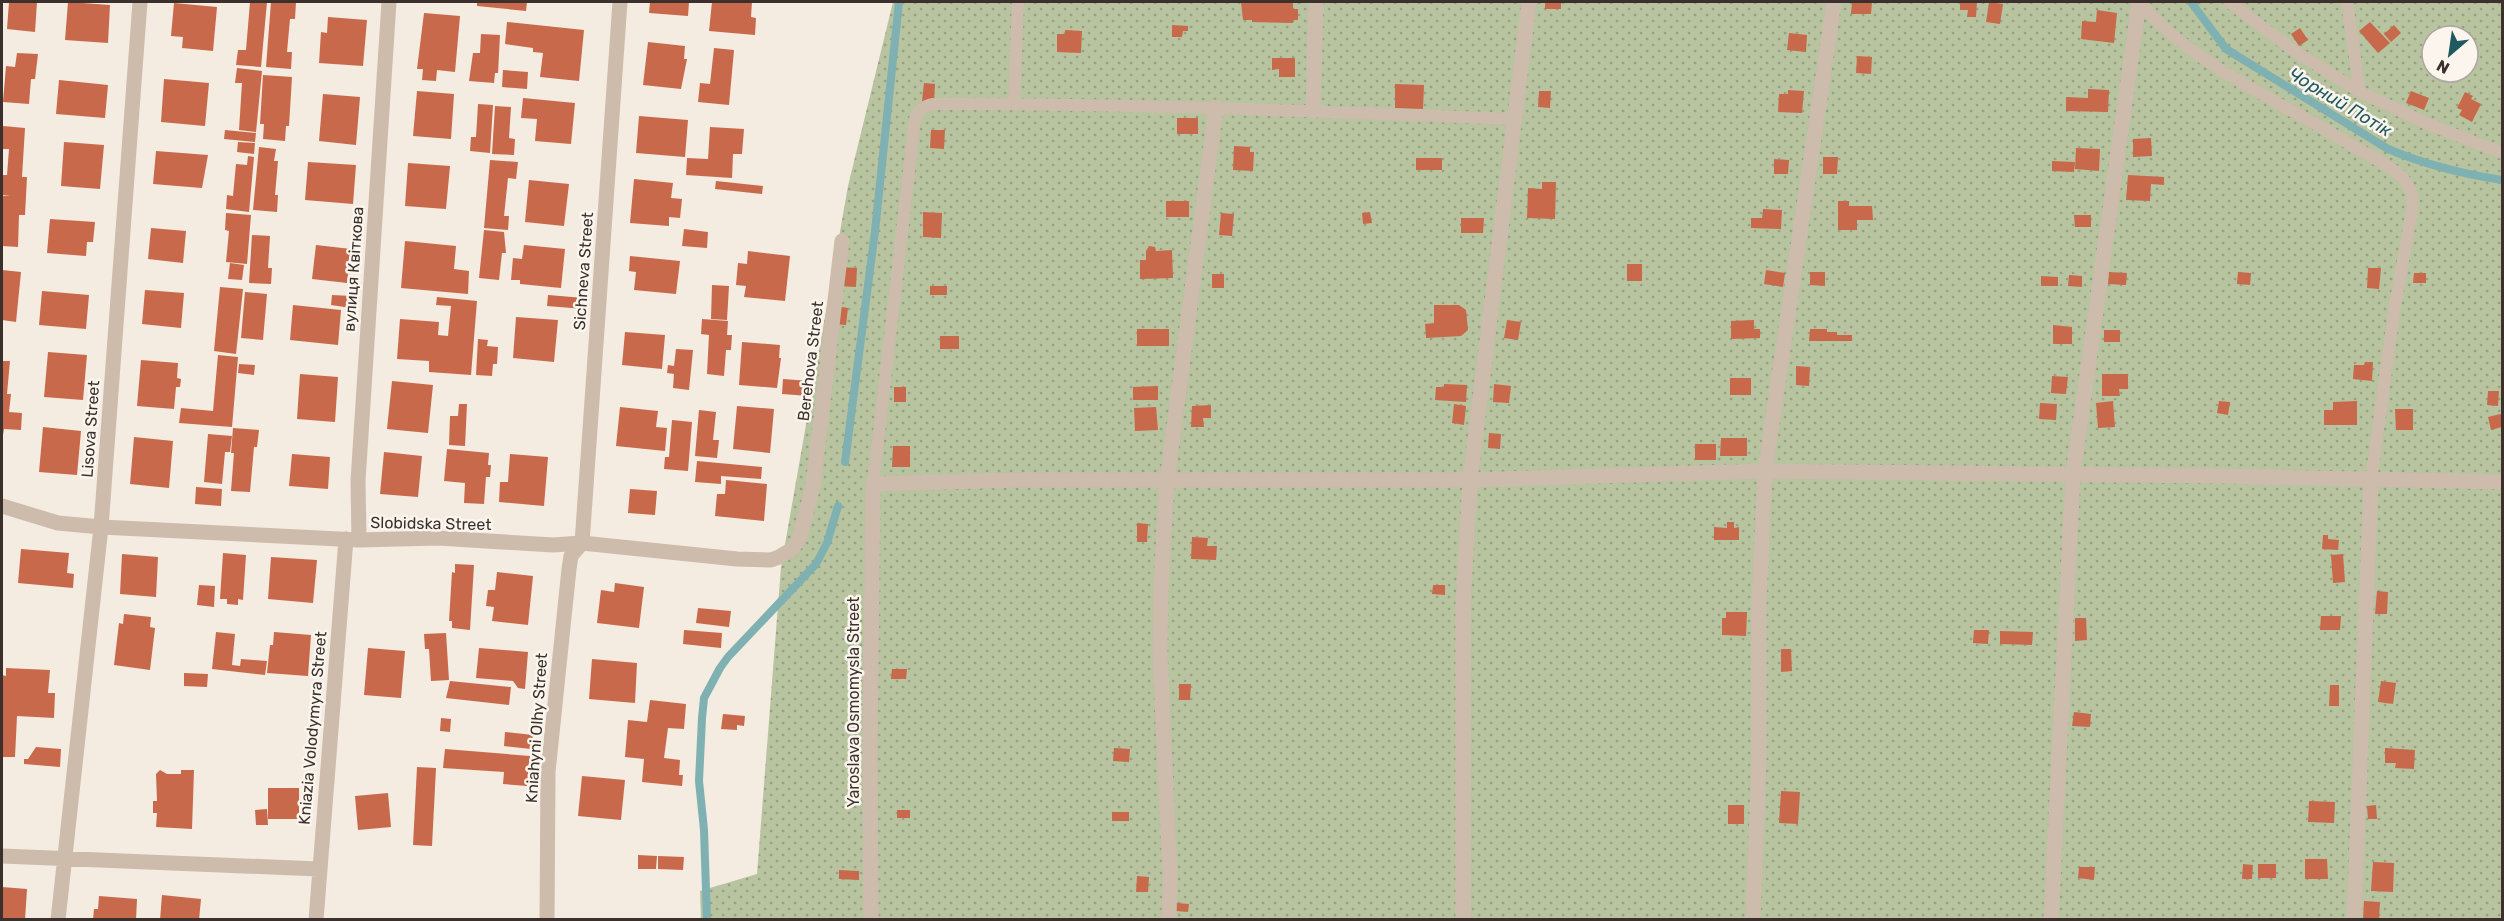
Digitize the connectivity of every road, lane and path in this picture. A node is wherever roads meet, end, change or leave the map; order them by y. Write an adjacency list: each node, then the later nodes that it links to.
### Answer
1 (140, 2): 27 (street, Lisova Street)
2 (389, 2): 28 (street, вулиця Квіткова)
3 (620, 2): 29 (street, Sichneva Street)
4 (1018, 2): 12 (lane)
5 (1316, 2): 14 (street)
6 (1529, 2): 15 (street)
7 (1834, 2): 18 (street)
8 (2140, 2): 19 (street); 21 (lane)
9 (2229, 2): 11 (lane)
10 (2347, 2): 11 (lane)
11 (2360, 92): 16 (lane)
12 (1014, 103): 13 (lane); 24 (lane)
13 (1216, 107): 14 (lane); 22 (street)
14 (1312, 111): 15 (lane)
15 (1514, 119): 20 (street)
16 (2502, 153)
17 (842, 241): 25 (street, Berehova Street)
18 (1765, 471): 19 (street); 20 (street); 39 (street)
19 (2073, 475): 21 (street); 40 (street)
20 (1470, 480): 22 (street); 38 (street)
21 (2371, 480): 23 (street); 41 (street)
22 (1167, 481): 24 (street); 37 (street)
23 (2502, 482)
24 (873, 484): 36 (street, Yaroslava Osmomysla Street)
25 (813, 486): 29 (street, Slobidska Street)
26 (2, 506): 27 (street, Slobidska Street)
27 (101, 527): 28 (street, Slobidska Street); 31 (street, Lisova Street)
28 (352, 539): 29 (street, Slobidska Street); 32 (street, Kniazia Volodymyra Street)
29 (582, 543): 35 (street, Kniahyni Olhy Street)
30 (2, 856): 31 (street)
31 (66, 858): 32 (street); 33 (street, Lisova Street)
32 (319, 869): 34 (street, Kniazia Volodymyra Street)
33 (58, 920)
34 (316, 920)
35 (547, 920)
36 (871, 920)
37 (1169, 920)
38 (1463, 920)
39 (1753, 920)
40 (2051, 920)
41 (2354, 920)

